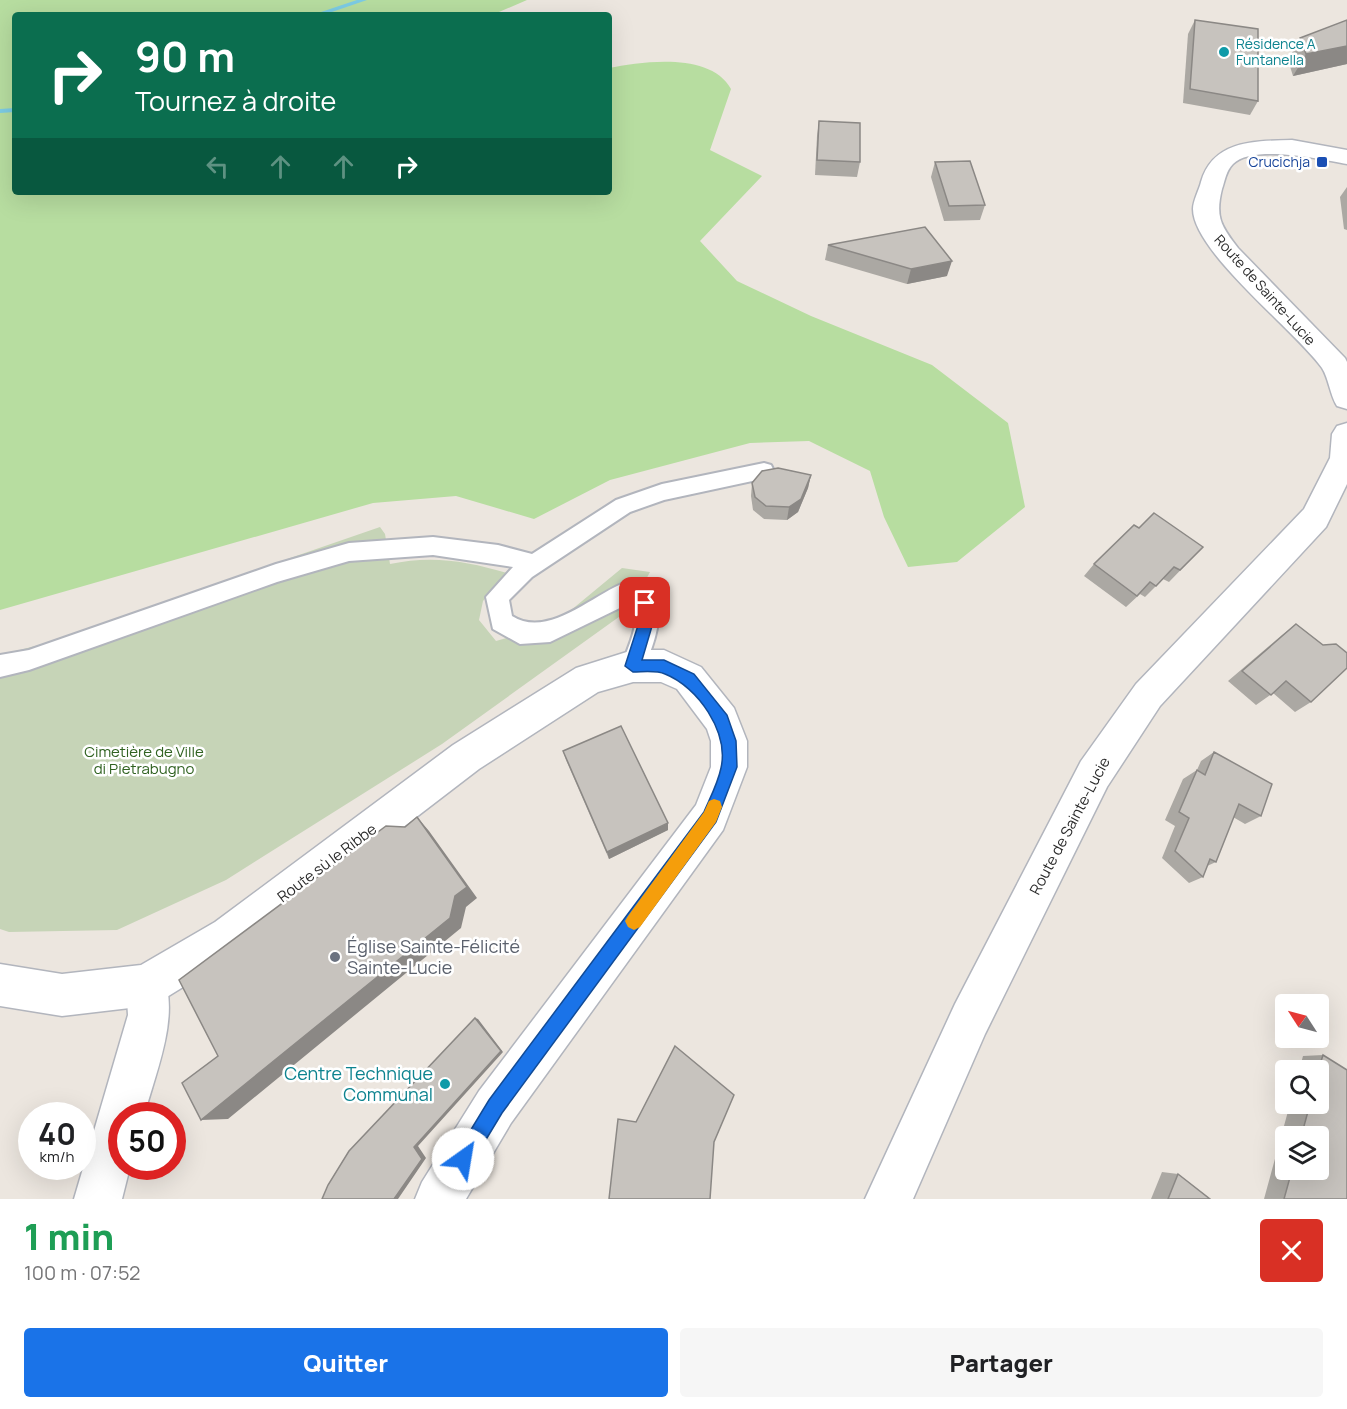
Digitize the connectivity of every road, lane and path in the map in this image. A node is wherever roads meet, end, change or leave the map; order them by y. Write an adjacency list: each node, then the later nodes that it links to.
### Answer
1 (1347, 158): 2 (street, Route de Sainte-Lucie)
2 (1347, 399)
3 (1347, 435): 12 (street, Route de Sainte-Lucie)
4 (764, 471): 5 (lane)
5 (534, 564): 6 (lane); 7 (lane)
6 (0, 666)
7 (633, 666): 9 (street, Route sù le Ribbe); 11 (street, Route sù le Ribbe)
8 (0, 985): 9 (street, Route sù le Ribbe)
9 (147, 985): 10 (street)
10 (98, 1199)
11 (439, 1199)
12 (889, 1199)

